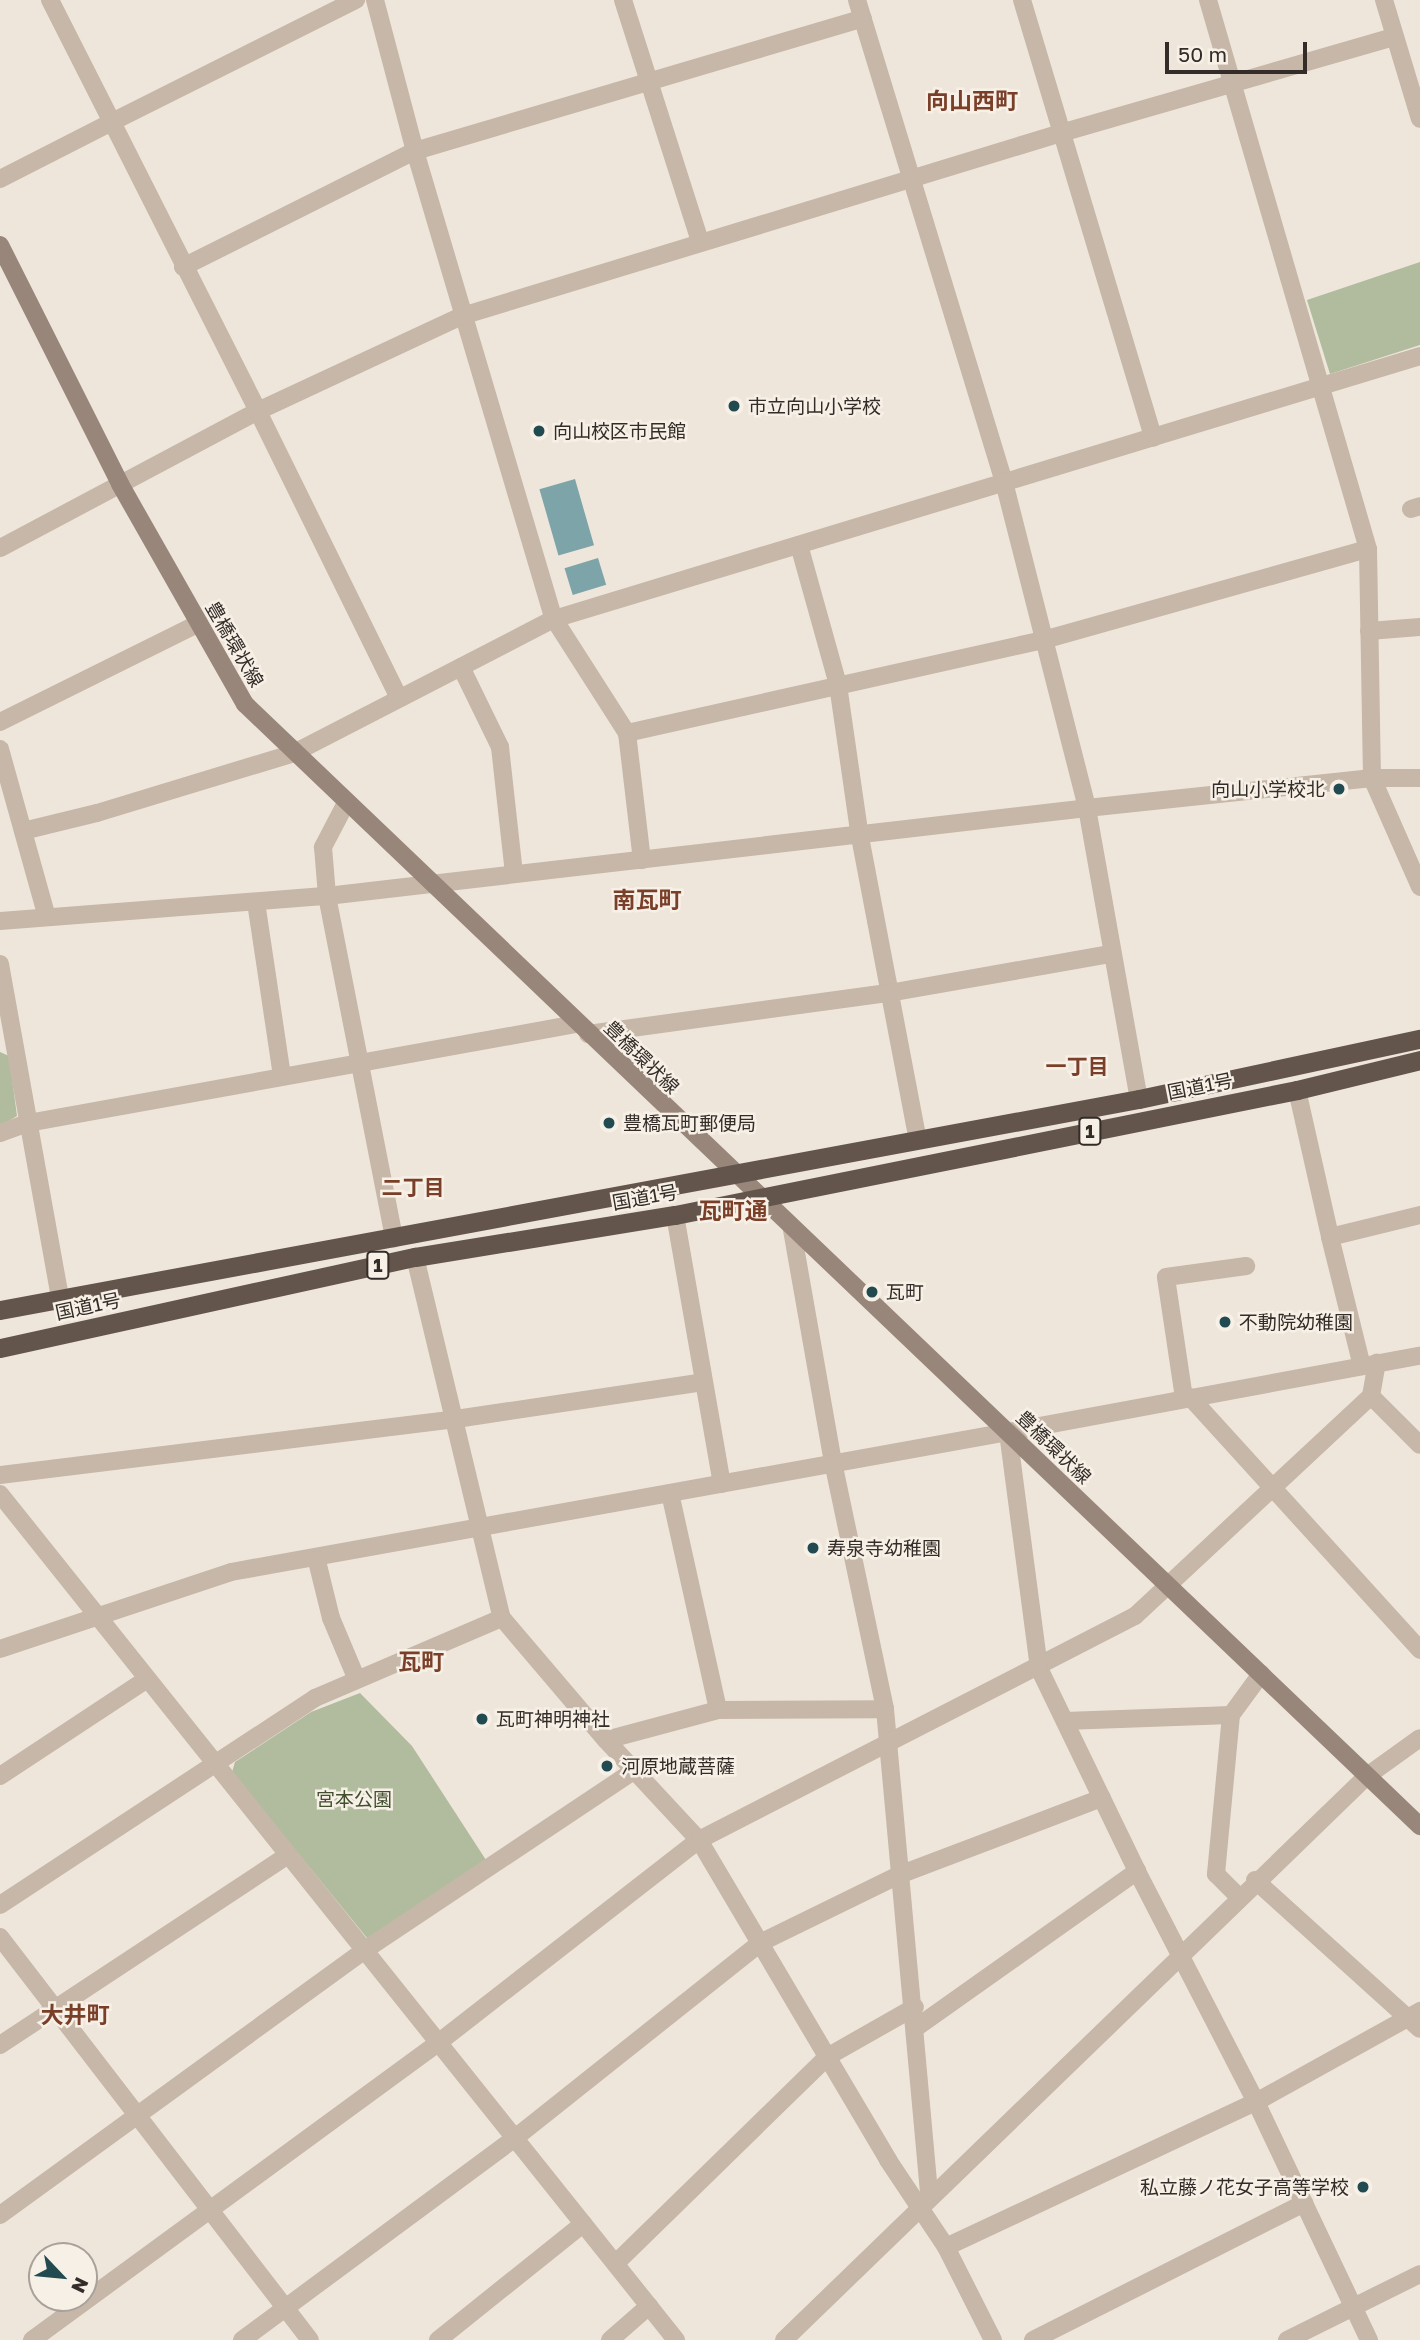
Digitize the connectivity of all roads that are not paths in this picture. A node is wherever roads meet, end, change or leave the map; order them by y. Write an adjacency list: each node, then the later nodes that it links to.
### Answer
1 (50, 0): 14 (street)
2 (356, 0): 14 (street)
3 (375, 0): 16 (street)
4 (624, 0): 11 (street)
5 (857, 0): 9 (street)
6 (1022, 0): 15 (street)
7 (1208, 0): 12 (street)
8 (1384, 0): 10 (street)
9 (863, 18): 11 (street); 18 (street)
10 (1394, 37): 12 (street); 13 (street)
11 (648, 81): 16 (street); 19 (street)
12 (1233, 84): 15 (street); 24 (street)
13 (1420, 119)
14 (112, 122): 17 (street); 21 (street)
15 (1061, 133): 18 (street); 26 (street)
16 (415, 151): 21 (street); 22 (street)
17 (0, 179)
18 (910, 180): 19 (street); 27 (street)
19 (700, 242): 22 (street)
20 (0, 245): 28 (main road, 豊橋環状線)
21 (183, 267): 25 (street)
22 (463, 316): 25 (street); 32 (street)
23 (1420, 356): 24 (street)
24 (1322, 389): 26 (street); 31 (street)
25 (258, 411): 28 (street); 39 (street)
26 (1153, 439): 27 (street)
27 (1004, 482): 29 (street); 36 (street)
28 (120, 484): 30 (street); 33 (main road, 豊橋環状線)
29 (799, 545): 32 (street); 38 (street)
30 (0, 548)
31 (1368, 549): 35 (street); 36 (street)
32 (554, 619): 37 (street); 41 (street)
33 (199, 623): 40 (street); 43 (main road, 豊橋環状線)
34 (1420, 627): 35 (street)
35 (1369, 631): 44 (street)
36 (1047, 639): 38 (street); 47 (street)
37 (461, 667): 39 (street); 51 (street)
38 (838, 685): 41 (street); 49 (street)
39 (399, 698): 43 (street)
40 (0, 722)
41 (627, 733): 50 (street)
42 (0, 750): 48 (street)
43 (294, 753): 46 (main road, 豊橋環状線); 48 (street)
44 (1372, 778): 45 (street); 47 (street); 53 (street)
45 (1420, 778)
46 (346, 803): 52 (main road, 豊橋環状線); 54 (street)
47 (1087, 808): 49 (street); 58 (street)
48 (23, 831): 56 (street)
49 (860, 836): 50 (street); 60 (street)
50 (642, 860): 51 (street)
51 (514, 873): 52 (street)
52 (430, 884): 54 (street); 61 (main road, 豊橋環状線)
53 (1420, 887)
54 (327, 896): 55 (street); 65 (street)
55 (256, 901): 56 (street); 66 (street)
56 (47, 917): 57 (street)
57 (0, 920)
58 (1111, 954): 60 (street); 68 (street)
59 (0, 964): 63 (street)
60 (889, 993): 61 (street); 71 (street)
61 (582, 1029): 65 (street); 72 (main road, 豊橋環状線)
62 (1420, 1039): 68 (highway, 国道1号 / 1)
63 (8, 1047): 69 (street)
64 (1420, 1060): 67 (highway, 国道1号 / 1)
65 (359, 1061): 66 (street); 78 (street)
66 (282, 1076): 69 (street)
67 (1297, 1090): 73 (highway, 国道1号 / 1); 77 (street)
68 (1139, 1099): 71 (highway, 国道1号 / 1)
69 (28, 1124): 70 (street); 81 (street)
70 (0, 1133)
71 (918, 1141): 72 (highway, 国道1号 / 1)
72 (735, 1175): 73 (main road, 豊橋環状線); 78 (highway, 国道1号 / 1)
73 (759, 1198): 74 (highway, 国道1号 / 1); 76 (main road, 豊橋環状線)
74 (675, 1215): 79 (highway, 国道1号 / 1); 86 (street)
75 (1420, 1215): 77 (street)
76 (792, 1230): 90 (main road, 豊橋環状線); 92 (street)
77 (1330, 1237): 85 (street)
78 (394, 1238): 81 (highway, 国道1号 / 1)
79 (415, 1257): 83 (highway, 国道1号 / 1); 89 (street)
80 (1245, 1266): 88 (street)
81 (60, 1298): 82 (highway, 国道1号 / 1)
82 (0, 1310)
83 (0, 1348)
84 (1420, 1356): 85 (street)
85 (1369, 1365): 87 (street); 88 (street)
86 (703, 1382): 89 (street); 94 (street)
87 (1371, 1396): 91 (street); 95 (street)
88 (1187, 1397): 90 (street); 95 (street)
89 (456, 1419): 93 (street); 98 (street)
90 (1008, 1432): 92 (street); 100 (main road, 豊橋環状線); 105 (street)
91 (1420, 1445)
92 (833, 1462): 94 (street); 109 (street)
93 (0, 1475)
94 (722, 1484): 96 (street)
95 (1274, 1487): 100 (street); 104 (street)
96 (670, 1493): 98 (street); 110 (street)
97 (0, 1494): 101 (street)
98 (480, 1528): 99 (street); 102 (street)
99 (316, 1557): 101 (street); 108 (street)
100 (1170, 1587): 105 (street); 106 (main road, 豊橋環状線)
101 (95, 1614): 103 (street); 107 (street)
102 (502, 1618): 108 (street); 114 (street)
103 (0, 1649)
104 (1420, 1650)
105 (1039, 1668): 112 (street); 115 (street)
106 (1261, 1674): 111 (street); 119 (main road, 豊橋環状線)
107 (147, 1679): 116 (street); 118 (street)
108 (357, 1680): 116 (street)
109 (885, 1709): 110 (street); 115 (street)
110 (718, 1710): 114 (street)
111 (1231, 1715): 112 (street); 127 (street)
112 (1065, 1721): 120 (street)
113 (1420, 1738): 119 (street)
114 (606, 1740): 117 (street)
115 (889, 1747): 122 (street); 125 (street)
116 (214, 1764): 123 (street); 128 (street)
117 (635, 1770): 122 (street); 131 (street)
118 (0, 1776)
119 (1367, 1776): 121 (main road, 豊橋環状線); 126 (street)
120 (1102, 1798): 124 (street); 125 (street)
121 (1420, 1826)
122 (699, 1840): 130 (street); 137 (street)
123 (288, 1855): 131 (street); 134 (street)
124 (1137, 1871): 132 (street); 136 (street)
125 (899, 1875): 130 (street); 133 (street)
126 (1255, 1880): 127 (street); 135 (street)
127 (1238, 1897): 132 (street)
128 (0, 1905)
129 (0, 1937): 134 (street)
130 (760, 1943): 139 (street); 142 (street)
131 (365, 1950): 137 (street); 141 (street)
132 (1181, 1954): 140 (street); 143 (street)
133 (915, 2007): 136 (street); 139 (street)
134 (55, 2008): 138 (street); 141 (street)
135 (1416, 2019): 140 (street)
136 (917, 2027): 143 (street)
137 (438, 2043): 142 (street); 145 (street)
138 (0, 2045)
139 (827, 2057): 143 (street); 149 (street)
140 (1256, 2102): 144 (street); 148 (street)
141 (140, 2116): 145 (street); 146 (street)
142 (515, 2137): 147 (street); 153 (street)
143 (924, 2201): 148 (street); 160 (street)
144 (1304, 2203): 152 (street); 162 (street)
145 (212, 2213): 153 (street); 154 (street)
146 (0, 2215)
147 (583, 2224): 149 (street); 157 (street)
148 (946, 2247): 161 (street)
149 (615, 2263): 151 (street)
150 (1420, 2274): 152 (street)
151 (649, 2306): 158 (street); 159 (street)
152 (1353, 2307): 163 (street); 164 (street)
153 (286, 2308): 155 (street); 156 (street)
154 (32, 2340)
155 (242, 2340)
156 (310, 2340)
157 (439, 2340)
158 (610, 2340)
159 (676, 2340)
160 (784, 2340)
161 (993, 2340)
162 (1033, 2340)
163 (1287, 2340)
164 (1368, 2340)

